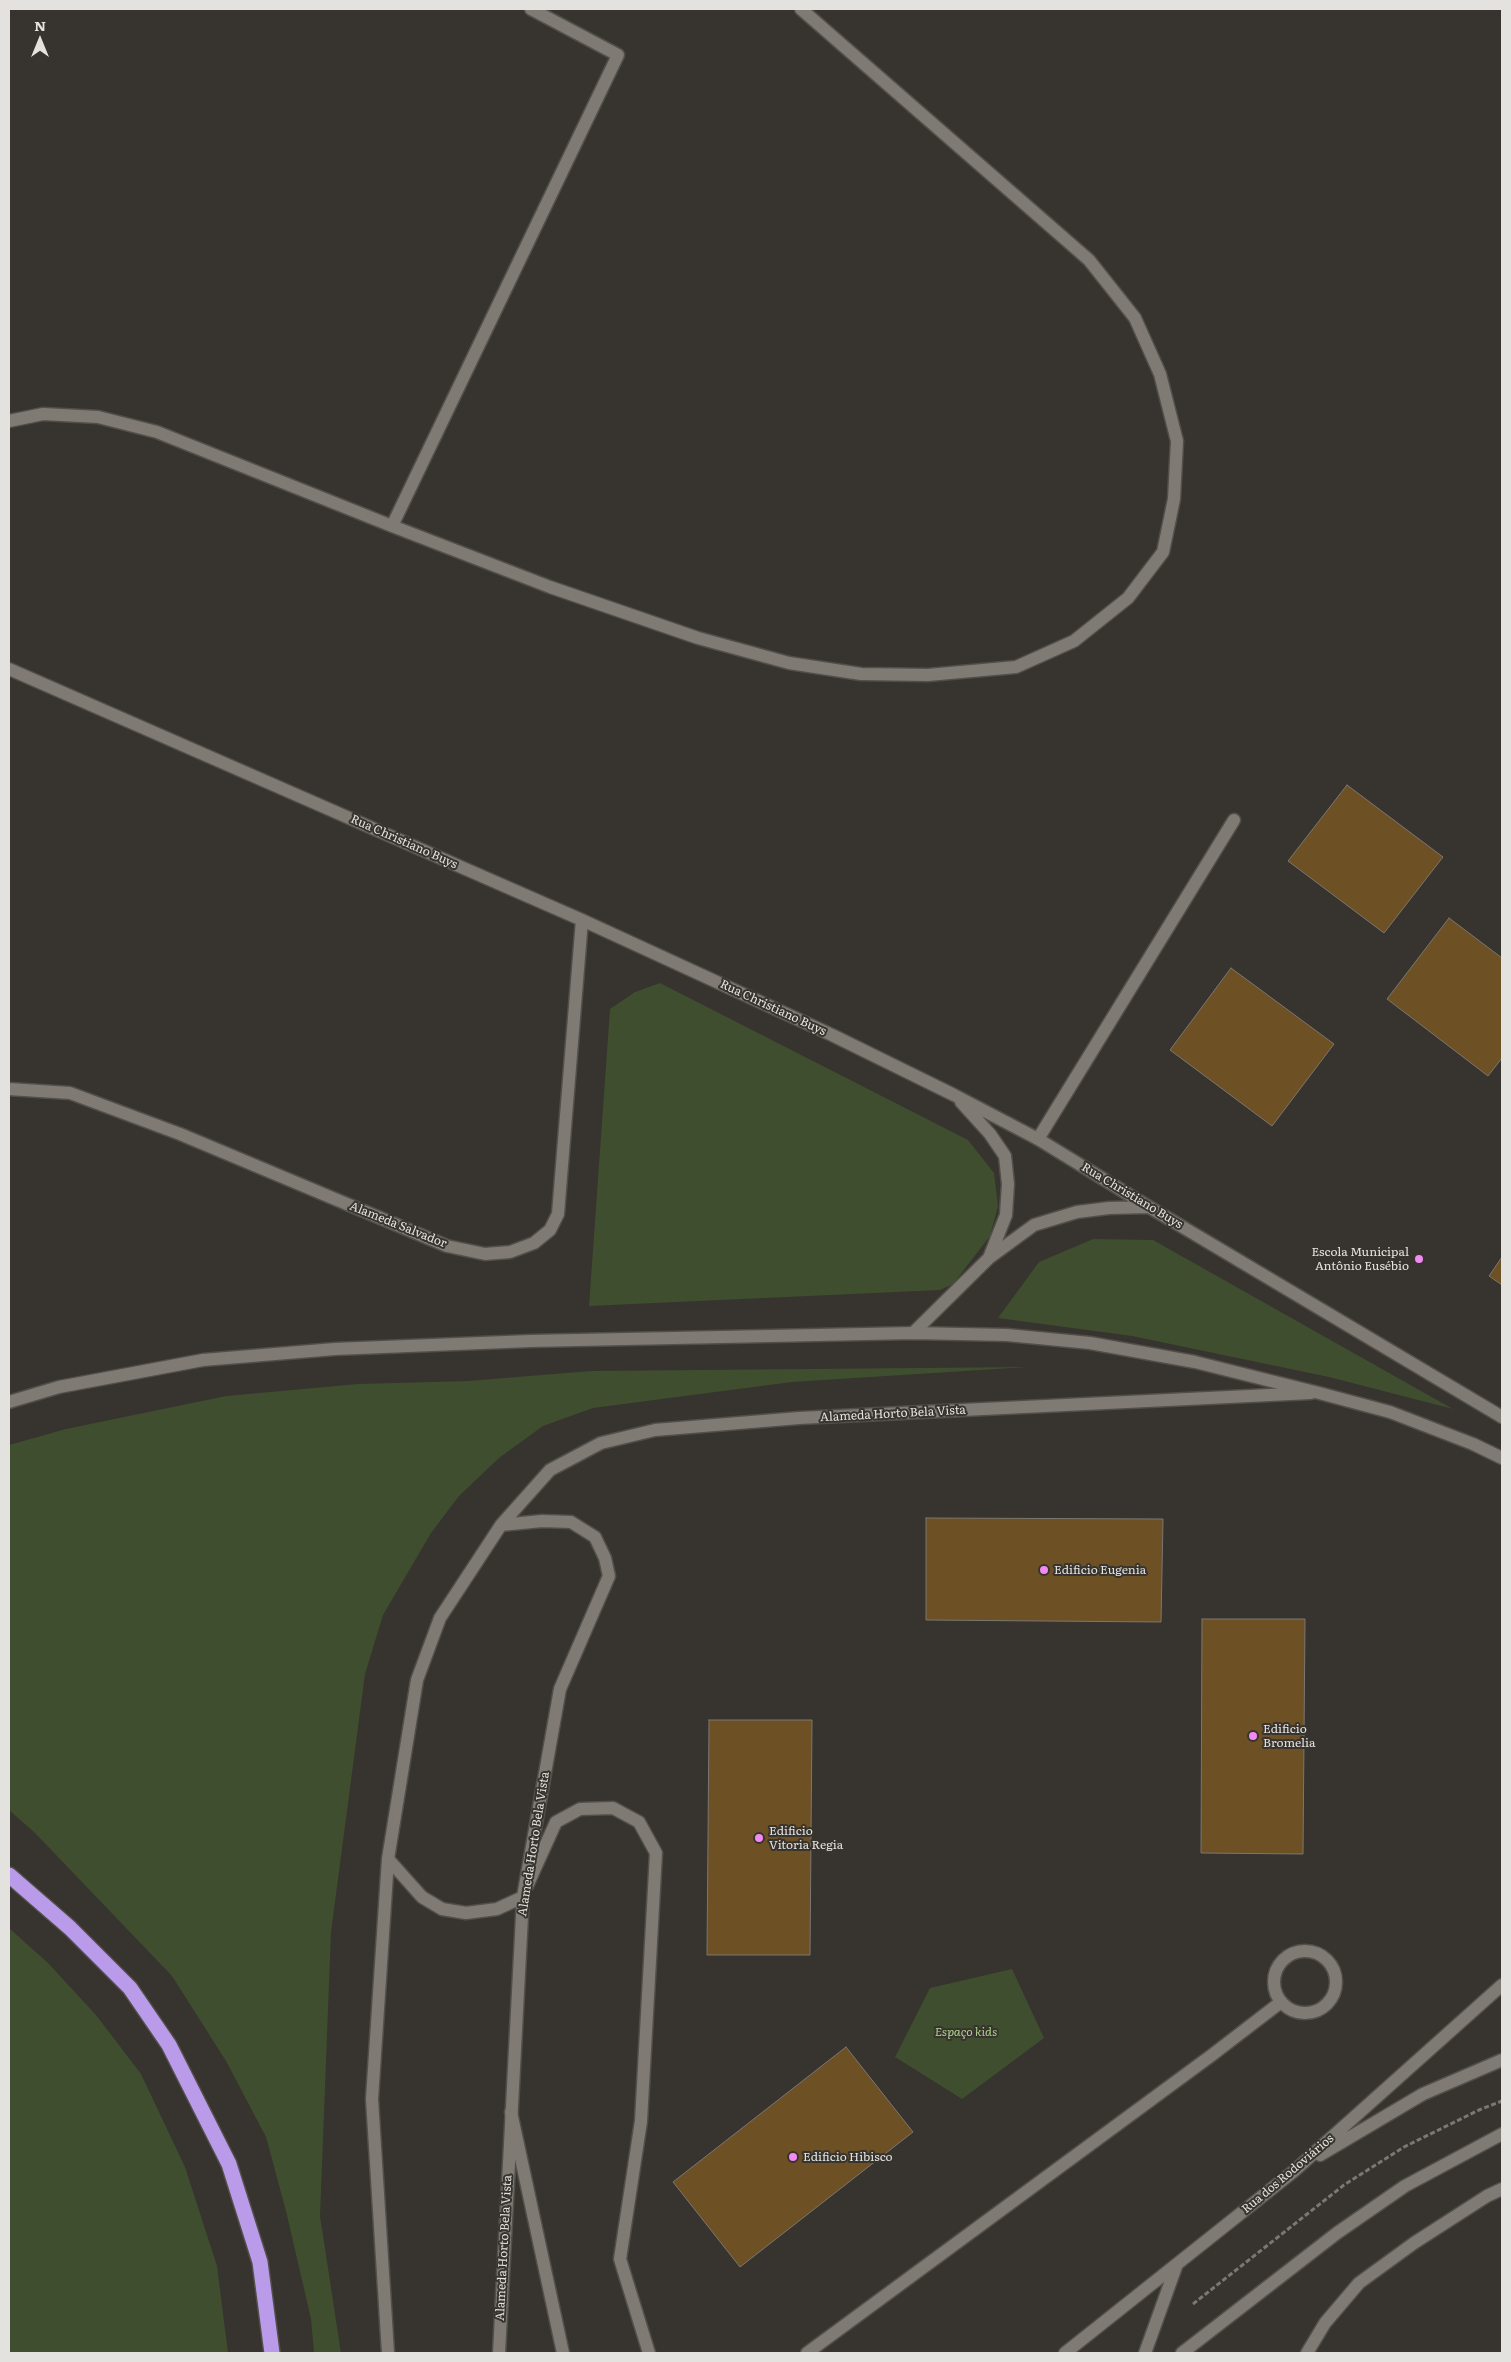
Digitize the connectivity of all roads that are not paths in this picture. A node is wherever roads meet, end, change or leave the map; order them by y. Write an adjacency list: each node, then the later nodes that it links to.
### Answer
1 (531, 9): 4 (street)
2 (801, 9): 4 (street)
3 (9, 421): 4 (street)
4 (392, 526)
5 (9, 669): 7 (street, Rua Christiano Buys)
6 (1234, 820): 10 (street)
7 (582, 920): 8 (street, Alameda Salvador); 9 (street, Rua Christiano Buys)
8 (9, 1090)
9 (954, 1095): 10 (street, Rua Christiano Buys); 12 (street)
10 (1038, 1139): 11 (street, Rua Christiano Buys)
11 (1148, 1207): 12 (street); 16 (street, Rua Christiano Buys)
12 (989, 1258): 13 (street)
13 (913, 1333): 14 (street); 15 (street)
14 (1319, 1393): 17 (street); 18 (street, Alameda Horto Bela Vista)
15 (9, 1402)
16 (1502, 1417)
17 (1502, 1458)
18 (501, 1525): 19 (street, Alameda Horto Bela Vista); 21 (street, Alameda Horto Bela Vista)
19 (388, 1859): 21 (street); 31 (street, Alameda Horto Bela Vista)
20 (9, 1875): 30 (highway)
21 (523, 1897): 25 (street, Alameda Horto Bela Vista); 34 (street)
22 (1502, 1983): 27 (street, Rua dos Rodoviários)
23 (1281, 2002): 23 (street); 35 (street)
24 (1502, 2060): 27 (street)
25 (511, 2112): 32 (street, Alameda Horto Bela Vista); 33 (street)
26 (1502, 2134): 38 (street)
27 (1294, 2171): 29 (street, Rua dos Rodoviários)
28 (1502, 2189): 39 (street)
29 (1177, 2264): 36 (street, Rua dos Rodoviários); 37 (street)
30 (272, 2353)
31 (388, 2353)
32 (499, 2353)
33 (563, 2353)
34 (650, 2353)
35 (807, 2353)
36 (1065, 2353)
37 (1145, 2353)
38 (1182, 2353)
39 (1307, 2353)

